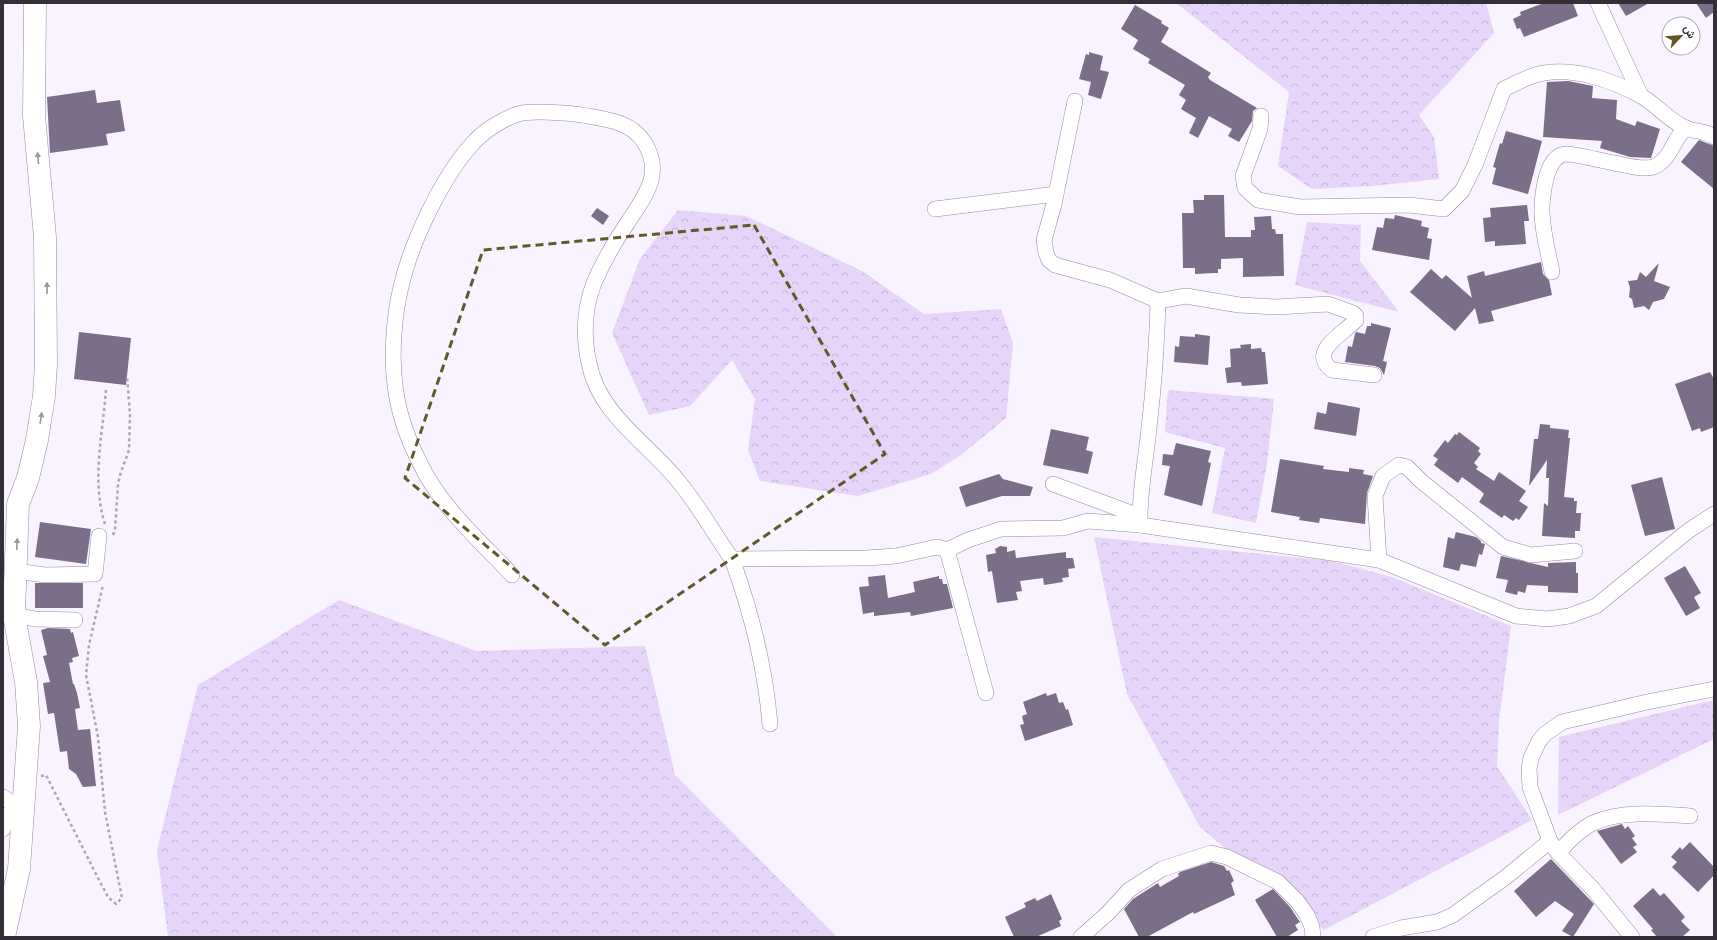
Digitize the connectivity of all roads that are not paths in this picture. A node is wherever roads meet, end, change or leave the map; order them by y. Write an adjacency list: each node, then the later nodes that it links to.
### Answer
1 (35, 3): 14 (main road, one-way to 1)
2 (1598, 3): 3 (street)
3 (1641, 96): 5 (street); 6 (street)
4 (1075, 101): 8 (street)
5 (1261, 116)
6 (1686, 128): 7 (street); 10 (street)
7 (1714, 137)
8 (1056, 194): 9 (street); 11 (street)
9 (936, 209)
10 (1552, 272)
11 (1158, 300): 12 (street); 16 (street)
12 (1374, 375)
13 (1053, 484): 16 (street)
14 (11, 508): 22 (main road, one-way to 14)
15 (1714, 514): 21 (street)
16 (1139, 520): 18 (street); 21 (street)
17 (106, 533): 22 (street)
18 (947, 550): 20 (street); 27 (street)
19 (1575, 551): 21 (street)
20 (732, 559): 23 (street); 28 (street)
21 (1378, 560)
22 (9, 570): 24 (main road)
23 (512, 575)
24 (15, 613): 25 (street); 29 (main road)
25 (74, 620)
26 (1714, 689): 33 (street)
27 (986, 692)
28 (770, 724)
29 (22, 794): 30 (street); 32 (street); 34 (main road)
30 (3, 797)
31 (1690, 816): 33 (street)
32 (3, 829)
33 (1554, 847): 37 (street); 38 (street)
34 (4, 937)
35 (1081, 937): 36 (street)
36 (1313, 937)
37 (1373, 937)
38 (1632, 937)

